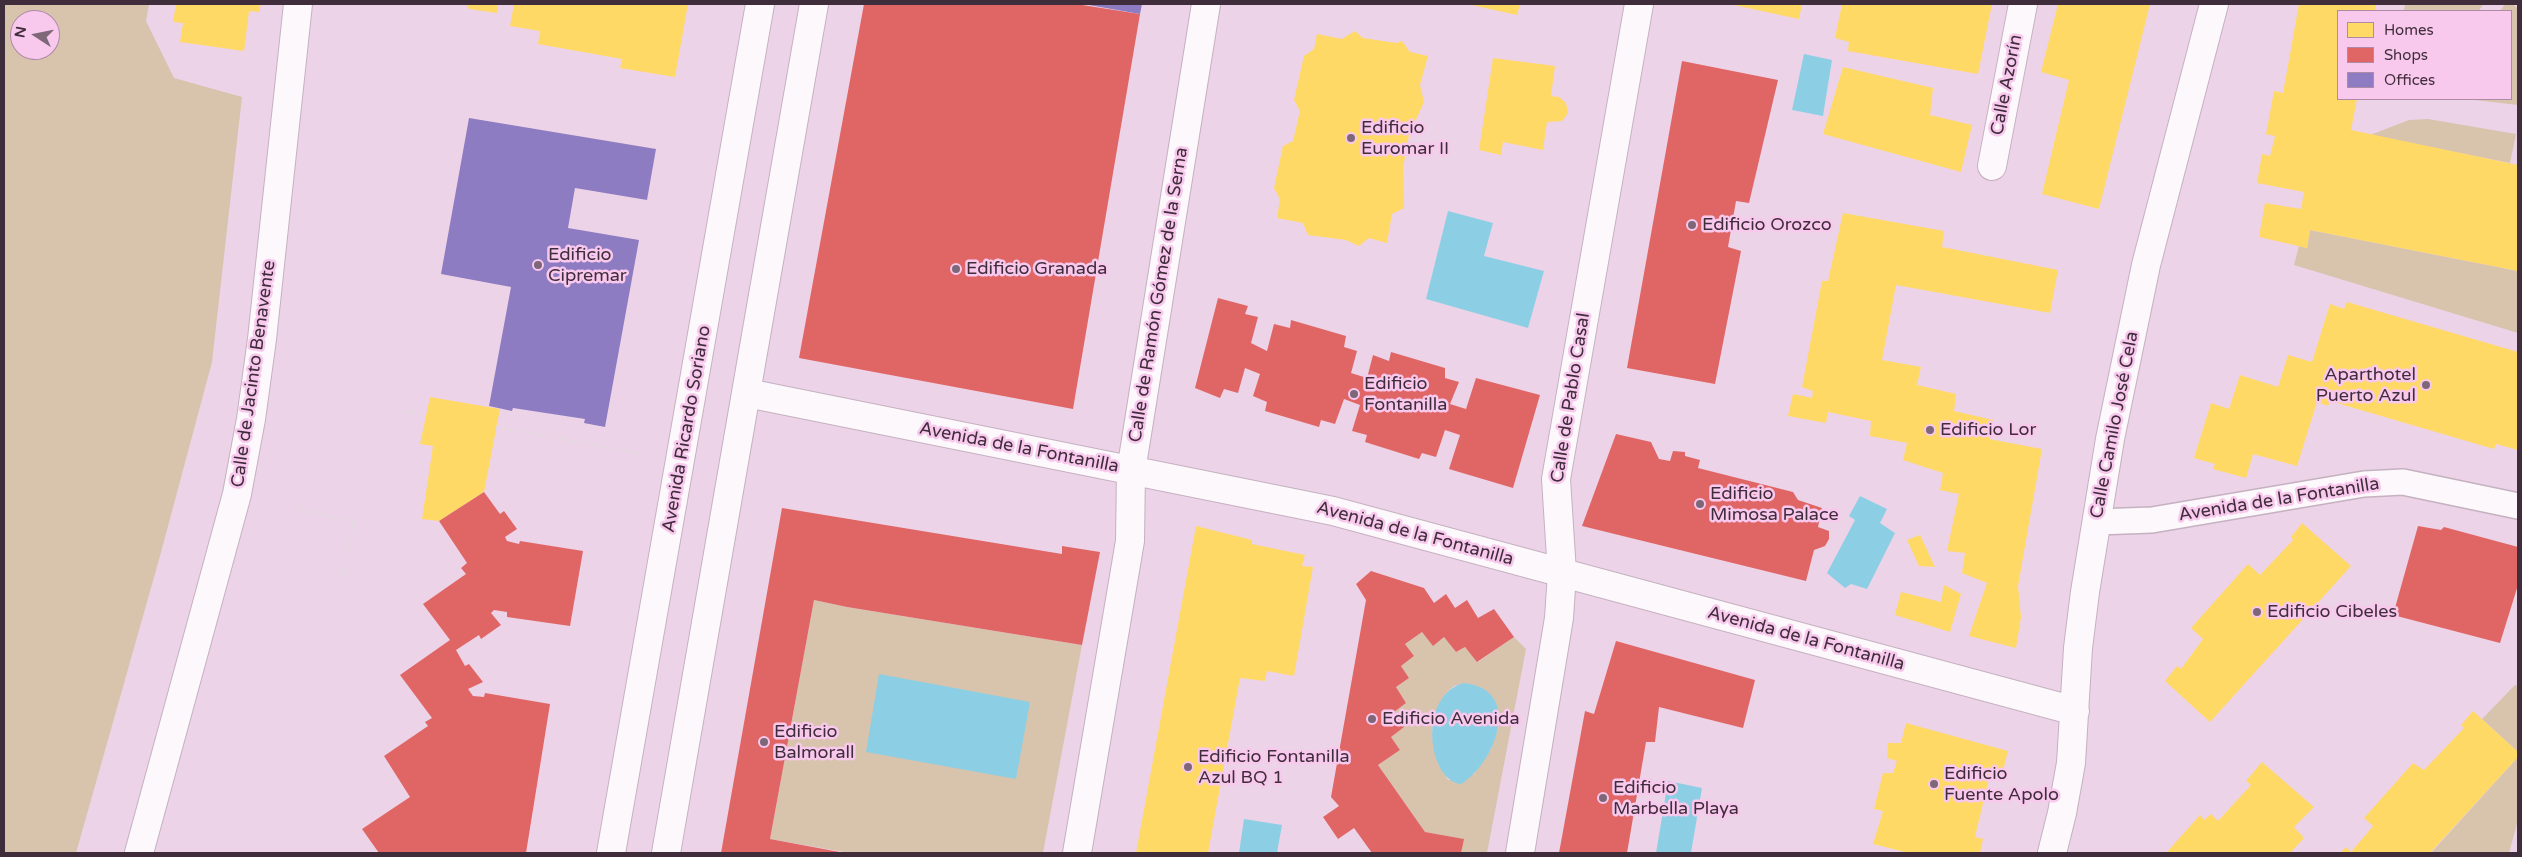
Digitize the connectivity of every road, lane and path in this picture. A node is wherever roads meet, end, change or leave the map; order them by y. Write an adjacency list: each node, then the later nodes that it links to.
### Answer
1 (298, 4): 22 (street, Calle de Jacinto Benavente)
2 (760, 4): 21 (street, Avenida Ricardo Soriano)
3 (814, 4): 9 (street)
4 (1206, 4): 14 (street, Calle de Ramón Gómez de la Serna)
5 (1639, 4): 18 (street, Calle de Pablo Casal)
6 (2023, 4): 8 (street, Calle Azorín)
7 (2214, 4): 17 (street, Calle Camilo José Cela)
8 (1992, 166)
9 (747, 393): 14 (street, Avenida de la Fontanilla); 25 (street)
10 (406, 412): 11 (path)
11 (420, 414)
12 (496, 428): 13 (path)
13 (645, 454)
14 (1131, 470): 18 (street, Avenida de la Fontanilla); 26 (street, Calle de Ramón Gómez de la Serna)
15 (2518, 506): 17 (street, Avenida de la Fontanilla)
16 (294, 508): 19 (path)
17 (2097, 522): 20 (street, Calle Camilo José Cela)
18 (1562, 573): 20 (street, Avenida de la Fontanilla); 27 (street, Calle de Pablo Casal)
19 (351, 576)
20 (2075, 711): 28 (street, Calle Camilo José Cela)
21 (626, 774): 23 (street, Avenida Ricardo Soriano); 24 (street)
22 (139, 853)
23 (611, 853)
24 (625, 853)
25 (666, 853)
26 (1077, 853)
27 (1520, 853)
28 (2052, 853)

